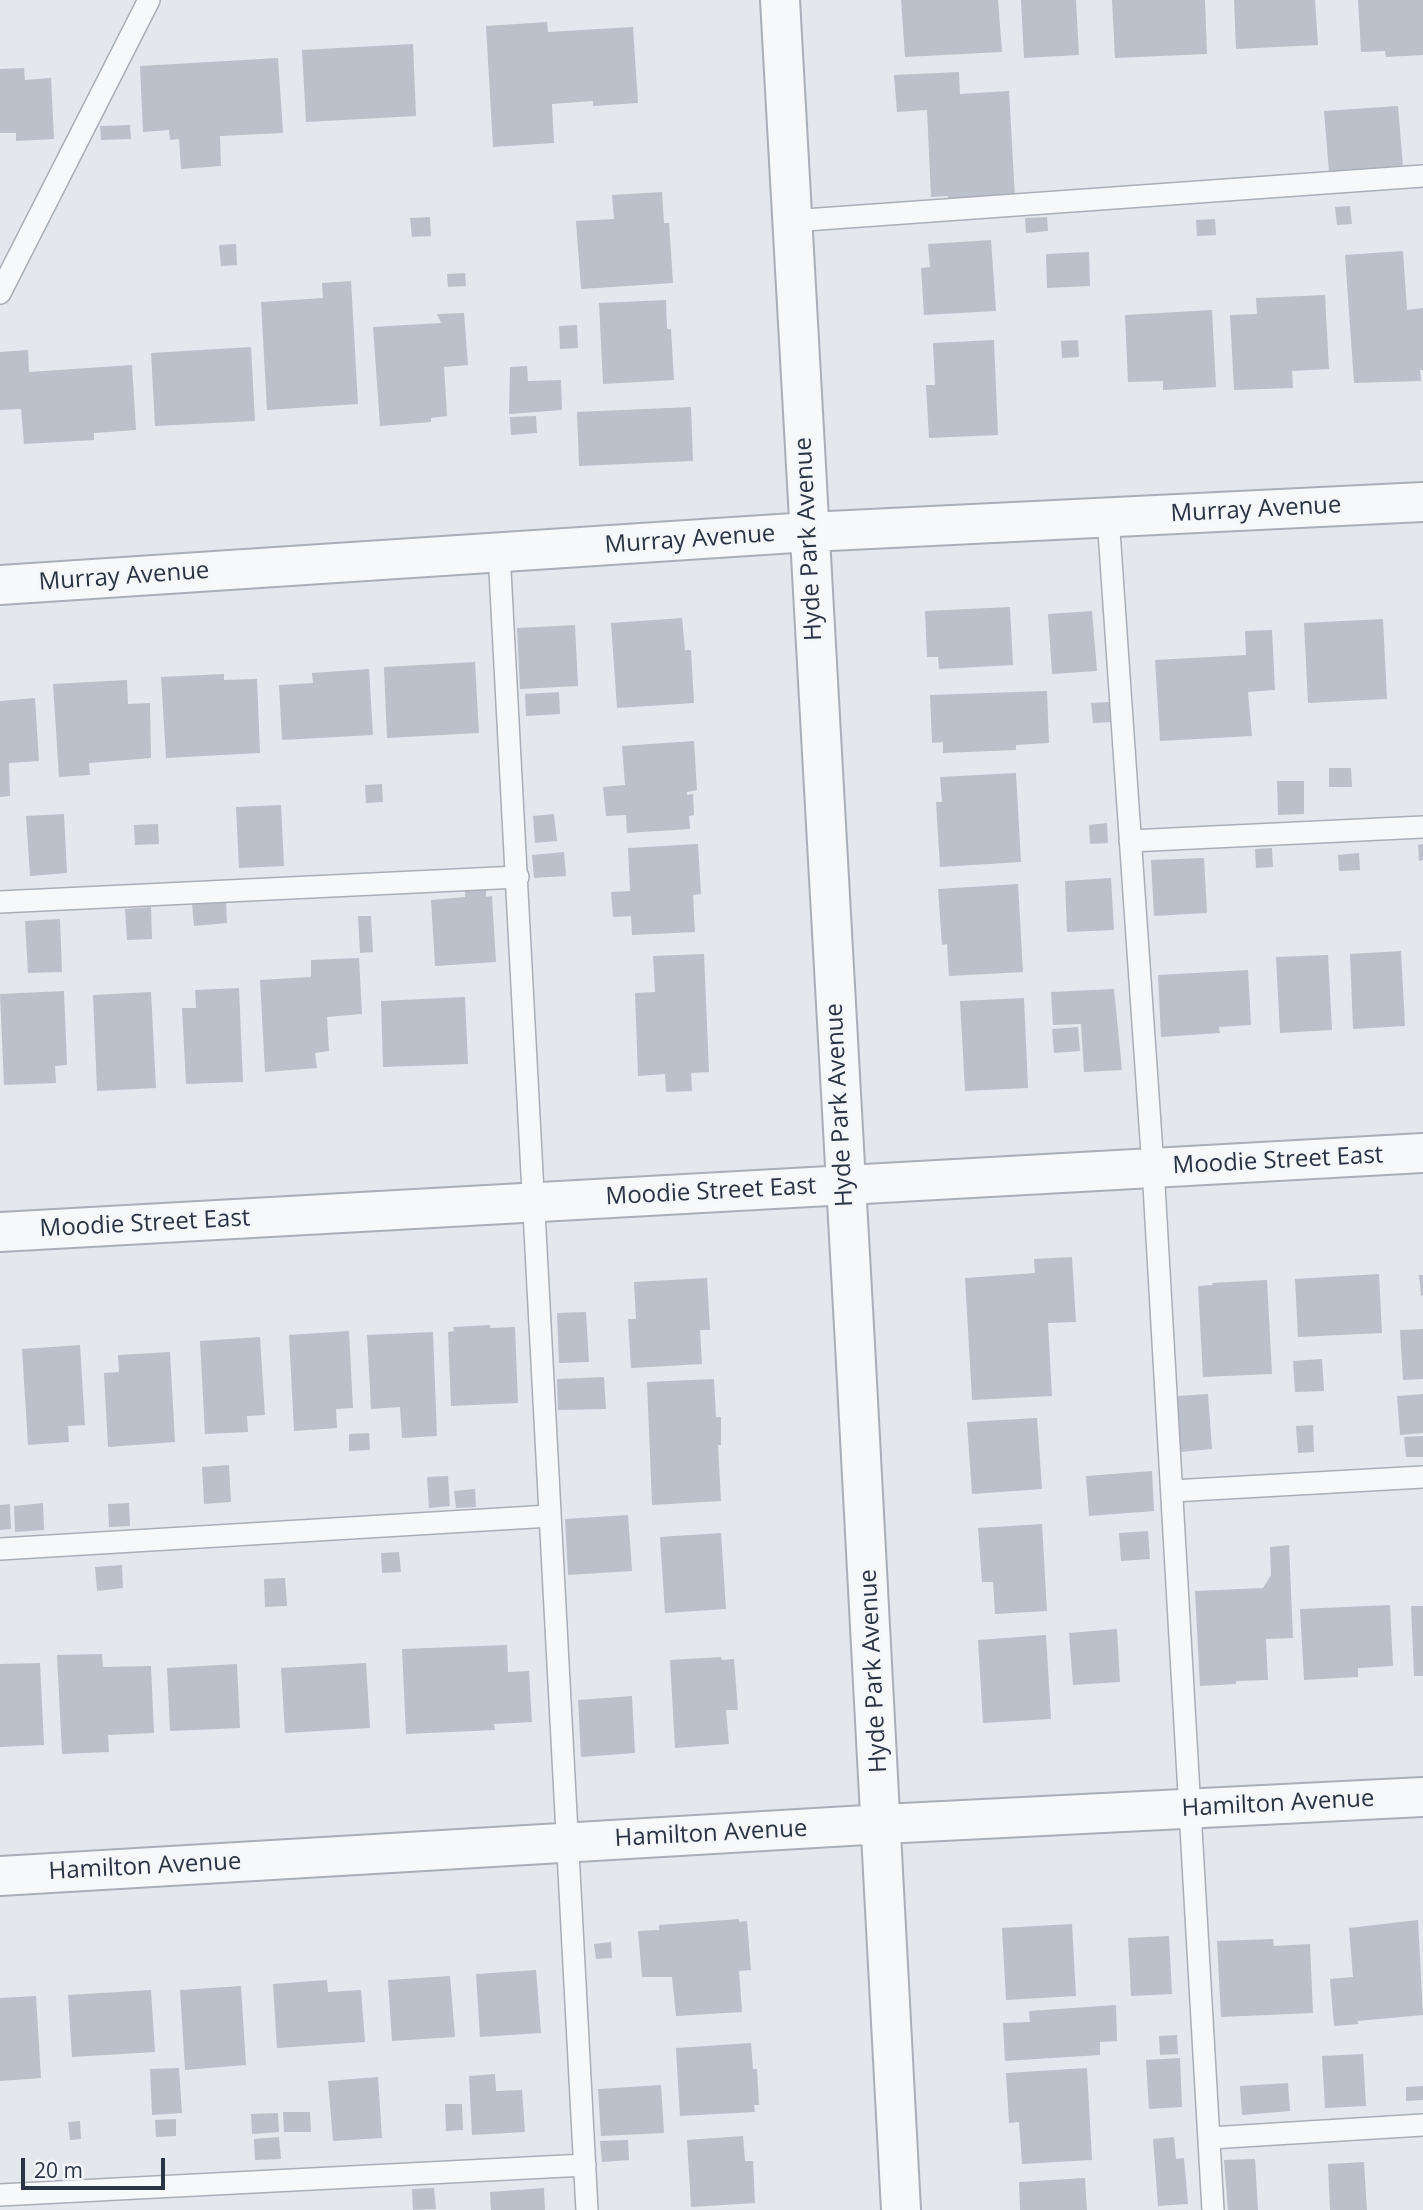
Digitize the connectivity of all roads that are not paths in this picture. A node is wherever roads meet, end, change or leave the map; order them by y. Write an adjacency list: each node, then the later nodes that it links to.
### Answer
1 (149, 0): 5 (lane)
2 (780, 0): 4 (street, Hyde Park Avenue)
3 (1423, 176): 4 (lane)
4 (791, 221): 8 (street, Hyde Park Avenue)
5 (0, 293)
6 (1423, 502): 7 (street, Murray Avenue)
7 (1108, 517): 8 (street, Murray Avenue); 12 (lane)
8 (809, 532): 9 (street, Murray Avenue); 17 (street, Hyde Park Avenue)
9 (499, 552): 10 (street, Murray Avenue); 13 (lane)
10 (0, 585)
11 (1423, 827): 12 (lane)
12 (1130, 841): 16 (lane)
13 (518, 877): 14 (lane); 18 (lane)
14 (0, 902)
15 (1423, 1153): 16 (street, Moodie Street East)
16 (1153, 1168): 17 (street, Moodie Street East); 21 (lane)
17 (845, 1185): 18 (street, Moodie Street East); 26 (street, Hyde Park Avenue)
18 (533, 1202): 19 (street, Moodie Street East); 22 (lane)
19 (0, 1232)
20 (1423, 1477): 21 (lane)
21 (1172, 1491): 25 (lane)
22 (550, 1516): 23 (lane); 27 (lane)
23 (0, 1549)
24 (1423, 1797): 25 (street, Hamilton Avenue)
25 (1192, 1809): 26 (street, Hamilton Avenue); 30 (lane)
26 (883, 1824): 27 (street, Hamilton Avenue); 34 (street, Hyde Park Avenue)
27 (568, 1843): 28 (street, Hamilton Avenue); 31 (lane)
28 (0, 1876)
29 (1423, 2125): 30 (lane)
30 (1210, 2138): 35 (lane)
31 (585, 2165): 32 (lane); 33 (lane)
32 (0, 2195)
33 (587, 2210)
34 (901, 2210)
35 (1213, 2210)

